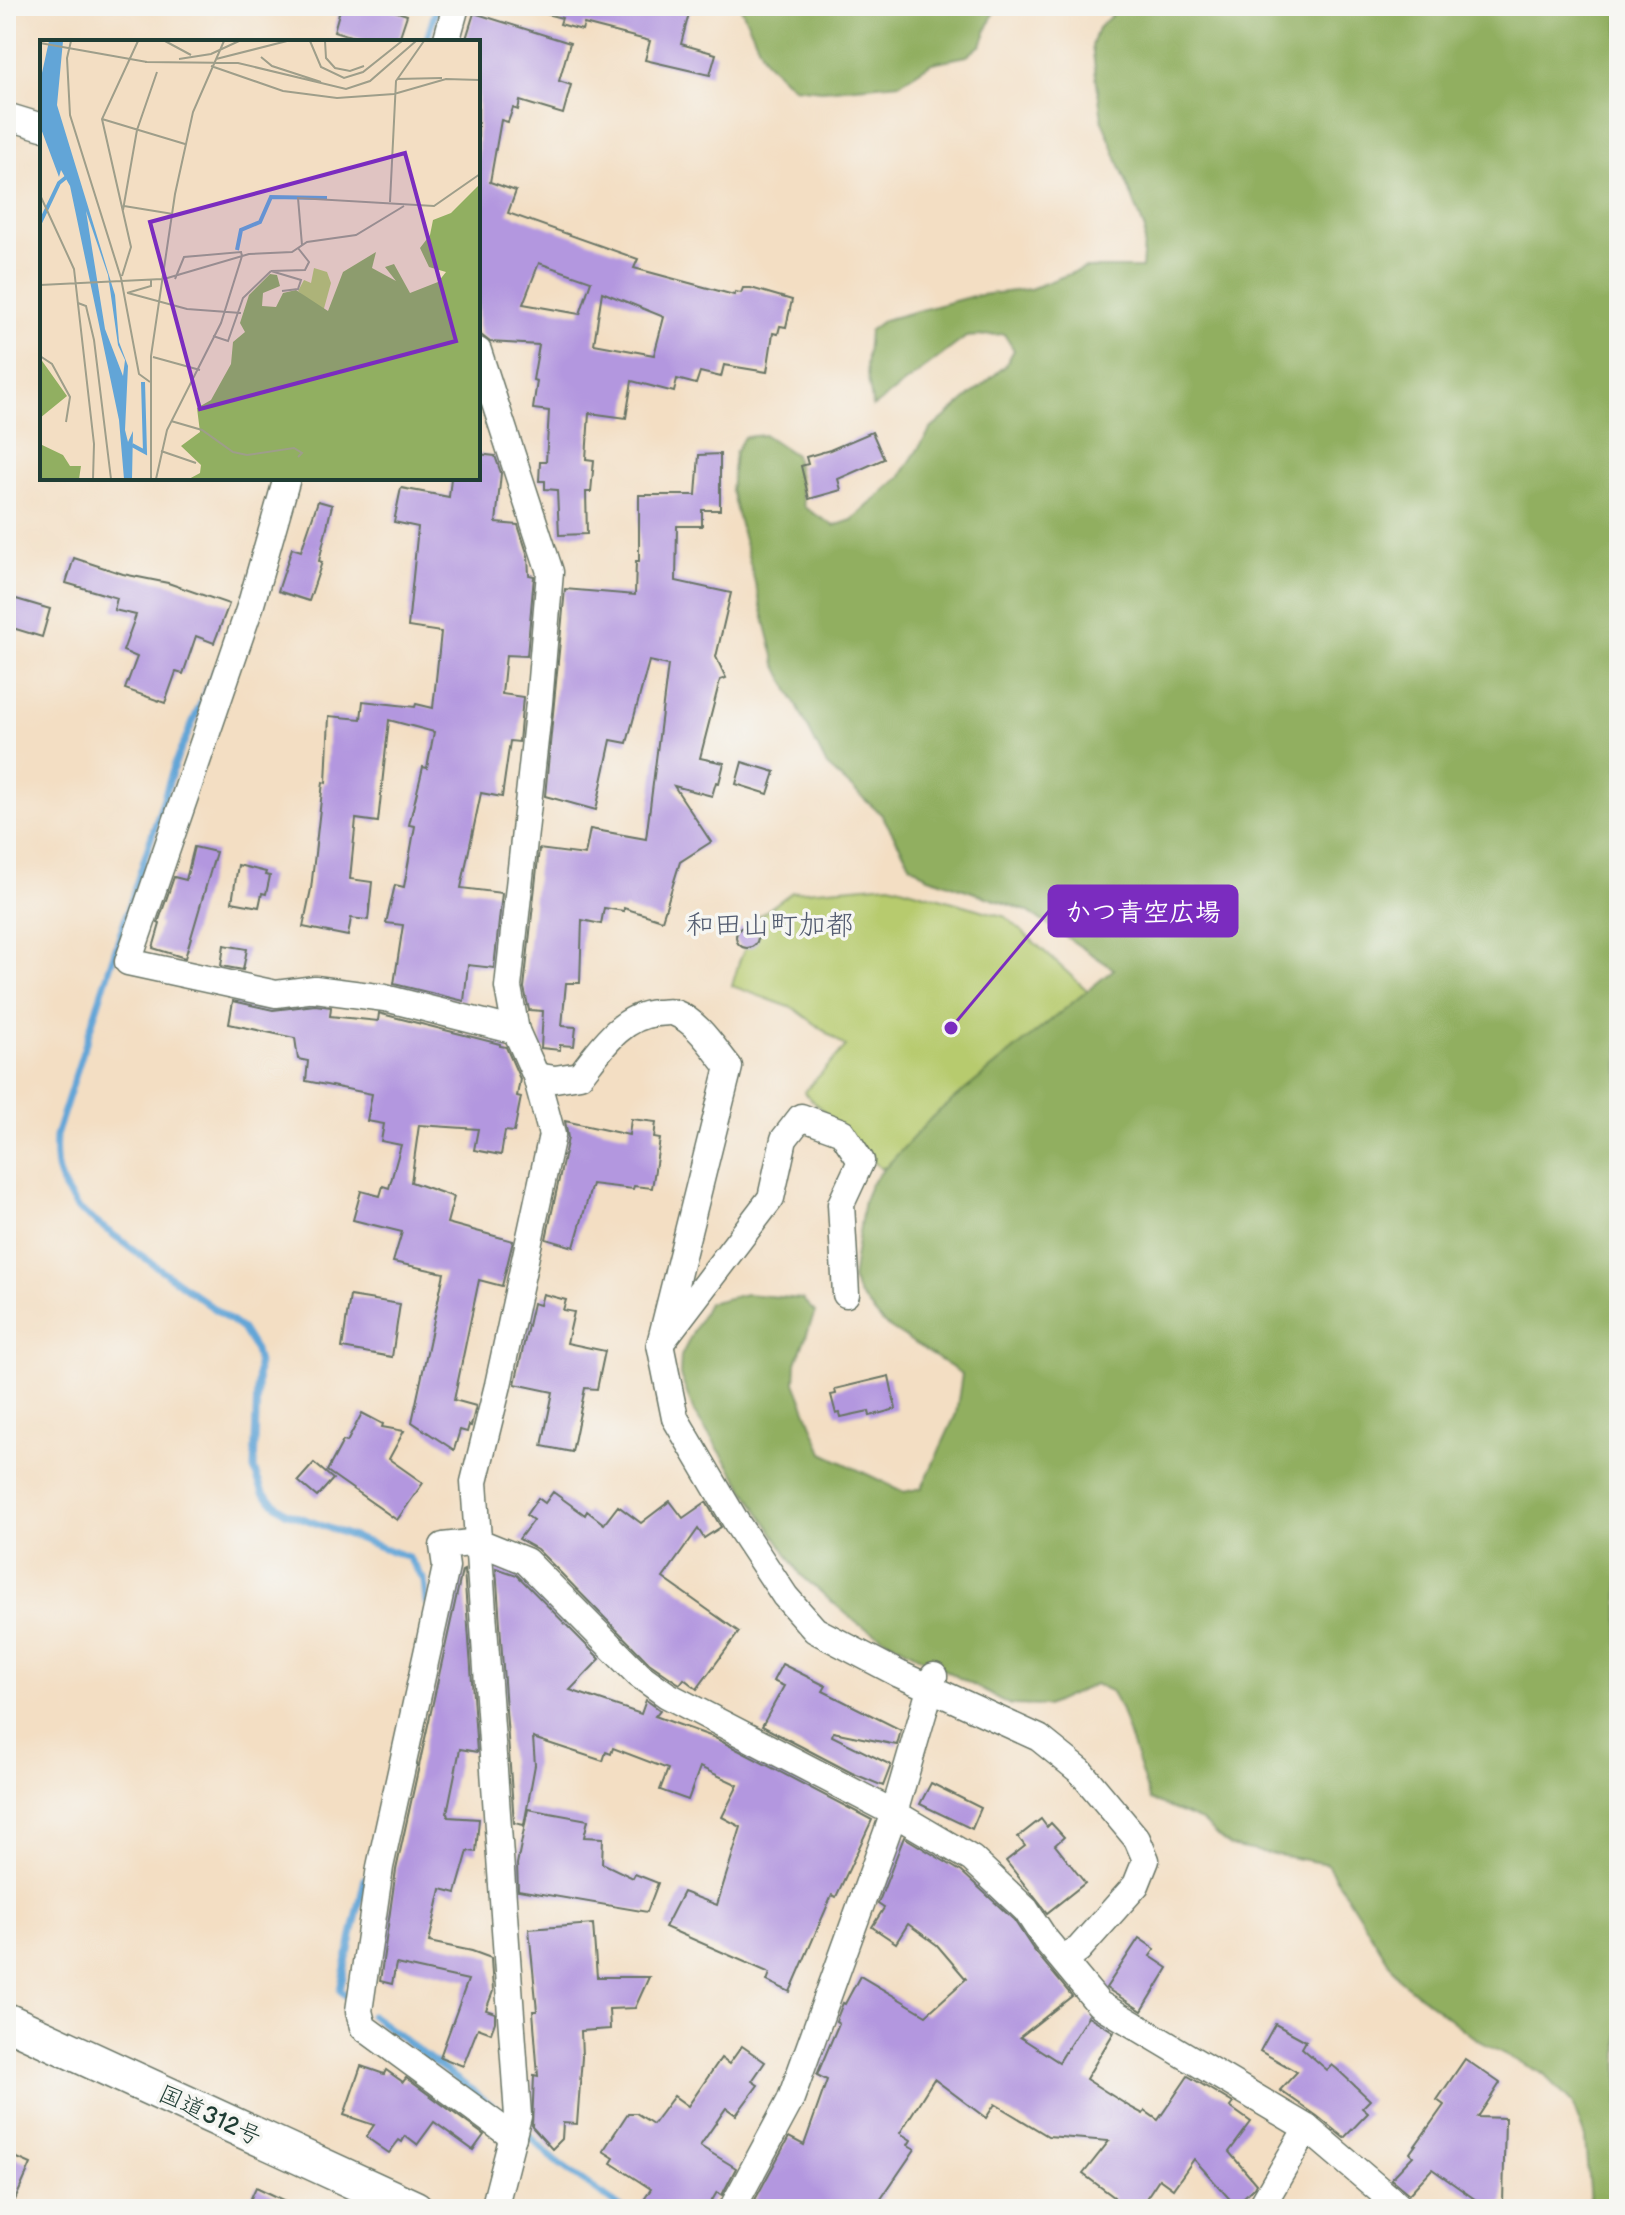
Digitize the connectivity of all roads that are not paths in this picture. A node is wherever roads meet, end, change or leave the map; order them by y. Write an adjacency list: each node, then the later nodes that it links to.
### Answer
1 (456, 6): 2 (street)
2 (447, 40)
3 (6, 116): 4 (street)
4 (40, 126)
5 (480, 357): 7 (street)
6 (285, 486): 7 (street)
7 (516, 1031): 8 (street)
8 (536, 1076): 10 (street); 11 (street)
9 (846, 1294): 10 (street)
10 (660, 1344): 12 (street)
11 (479, 1542): 13 (street); 17 (street); 17 (street)
12 (932, 1682): 13 (street); 14 (street)
13 (894, 1813): 14 (street); 20 (street)
14 (1062, 1957): 16 (street)
15 (6, 2021): 18 (highway, 国道312号)
16 (1307, 2128): 21 (street); 22 (street)
17 (513, 2137): 19 (street)
18 (415, 2209)
19 (494, 2209)
20 (732, 2209)
21 (1260, 2209)
22 (1402, 2209)

